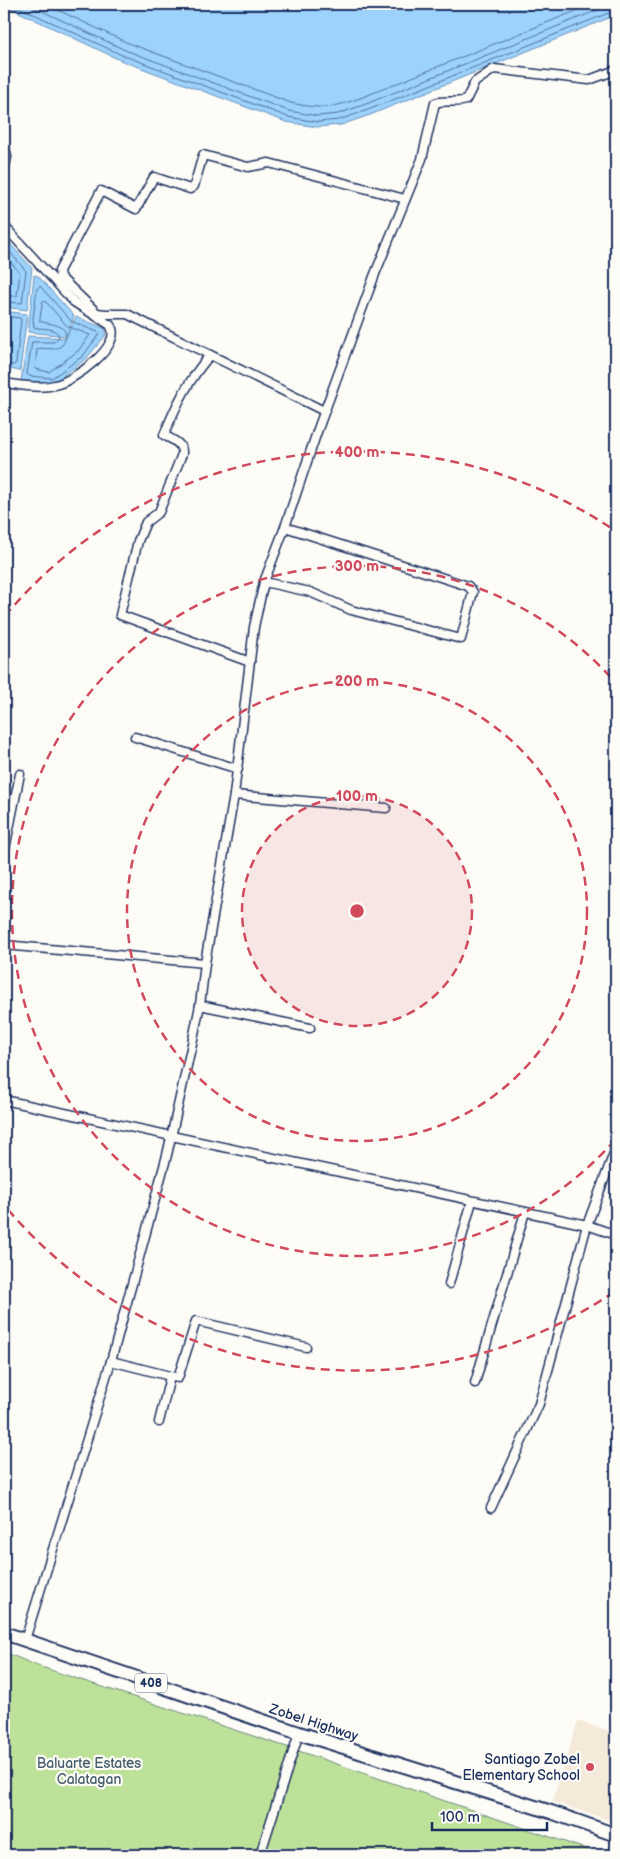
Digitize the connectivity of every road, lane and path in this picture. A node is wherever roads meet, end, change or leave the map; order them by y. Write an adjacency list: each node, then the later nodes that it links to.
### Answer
1 (616, 70): 4 (street)
2 (4, 143): 3 (street)
3 (4, 172)
4 (405, 200): 6 (street); 8 (street)
5 (4, 226): 7 (street)
6 (210, 354): 8 (street); 11 (street)
7 (4, 384)
8 (324, 411): 9 (street)
9 (285, 527): 10 (street); 10 (street)
10 (264, 582): 11 (street)
11 (250, 662): 13 (street)
12 (135, 737): 13 (street)
13 (238, 769): 15 (street)
14 (20, 774): 17 (street)
15 (234, 795): 16 (street); 19 (street)
16 (386, 808)
17 (4, 854)
18 (4, 945): 19 (street)
19 (205, 962): 20 (street)
20 (200, 1005): 21 (street); 23 (street)
21 (310, 1028)
22 (4, 1100): 23 (street)
23 (170, 1137): 25 (street); 31 (street)
24 (616, 1148): 27 (street)
25 (472, 1201): 26 (street); 29 (street)
26 (525, 1212): 27 (street); 33 (street)
27 (586, 1225): 28 (street); 35 (street)
28 (616, 1235)
29 (449, 1284)
30 (306, 1347): 32 (street)
31 (111, 1361): 32 (street); 37 (street)
32 (170, 1377): 34 (street)
33 (475, 1383)
34 (159, 1422)
35 (491, 1508)
36 (4, 1633): 37 (main road, Zobel Highway / 408)
37 (25, 1640): 38 (main road, Zobel Highway / 408)
38 (299, 1733): 39 (main road, Zobel Highway / 408); 40 (street)
39 (616, 1835)
40 (260, 1855)

